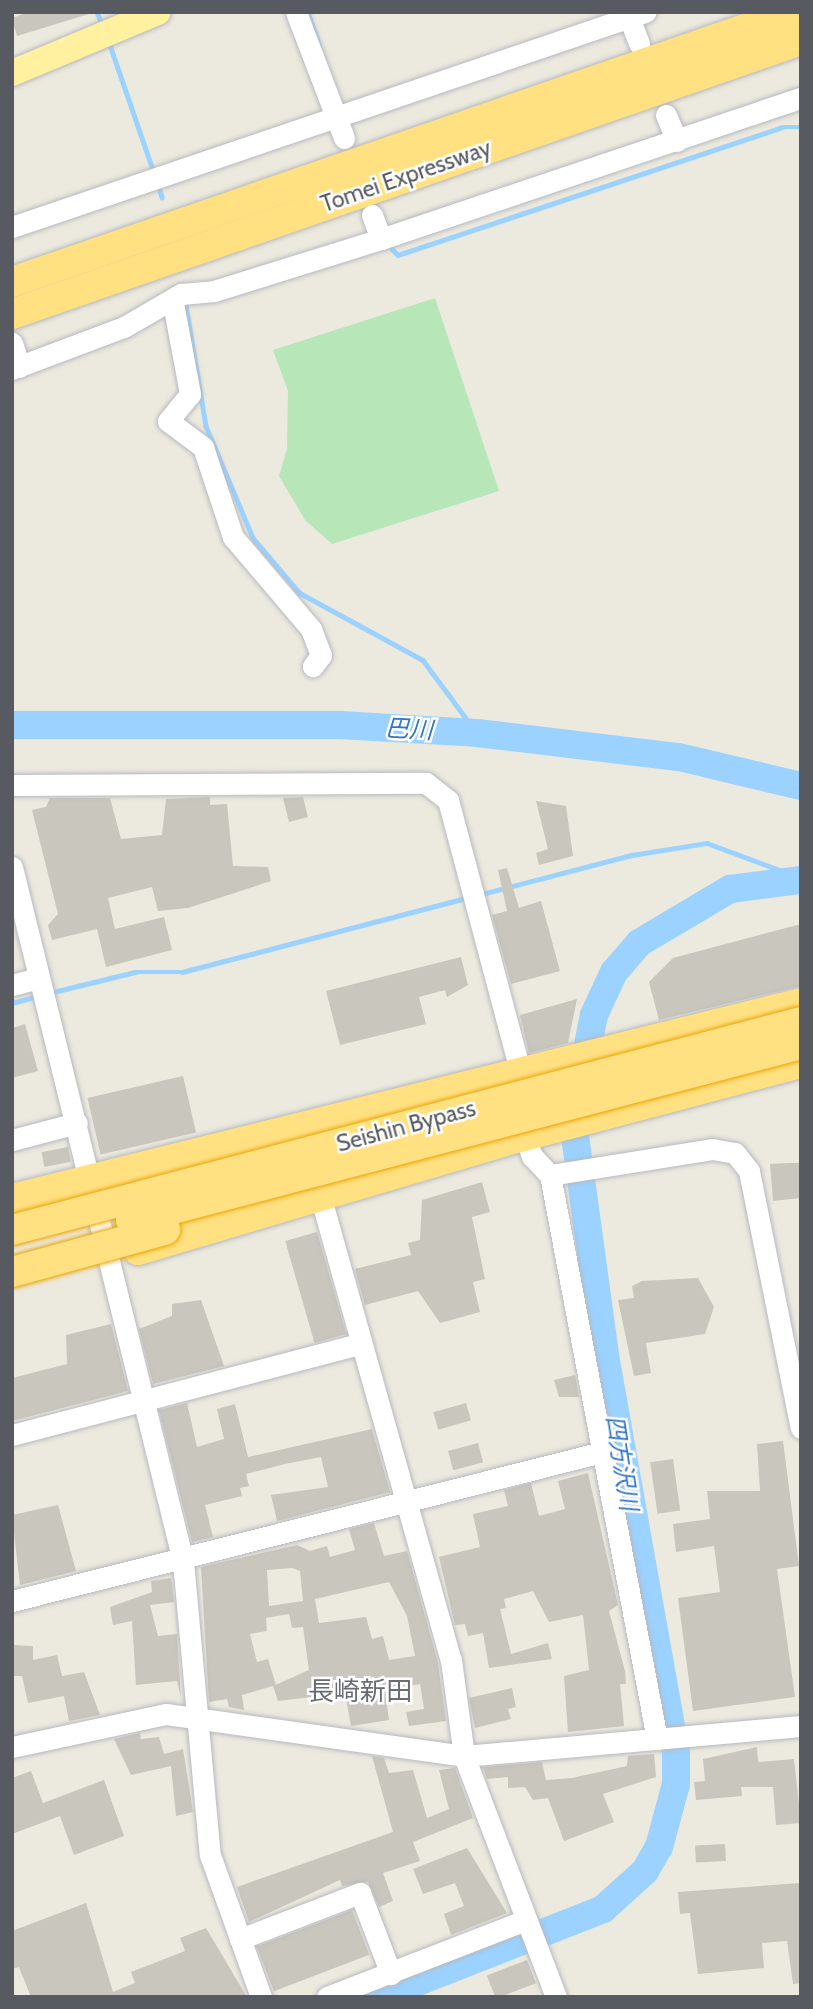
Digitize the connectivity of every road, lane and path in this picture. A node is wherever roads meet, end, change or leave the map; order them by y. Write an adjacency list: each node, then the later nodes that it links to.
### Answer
1 (158, 12): 7 (main road)
2 (296, 12): 9 (street)
3 (794, 12): 16 (highway, Tomei Expressway)
4 (634, 14): 6 (street); 9 (street)
5 (801, 40): 18 (highway, Tomei Expressway)
6 (639, 44)
7 (12, 73)
8 (801, 98): 12 (street)
9 (335, 113): 11 (street); 14 (street)
10 (666, 115): 12 (street)
11 (344, 138)
12 (677, 141): 15 (street)
13 (372, 215): 15 (street)
14 (12, 227)
15 (381, 239): 17 (street)
16 (12, 282)
17 (184, 297): 20 (street); 21 (street)
18 (12, 314)
19 (12, 343): 20 (street)
20 (16, 368)
21 (313, 666)
22 (12, 785): 30 (street)
23 (12, 867): 24 (street)
24 (38, 978): 25 (street); 31 (street)
25 (12, 985)
26 (801, 1003): 30 (highway)
27 (801, 1023): 30 (highway, Seishin Bypass, bridge)
28 (801, 1044): 32 (highway, Seishin Bypass, bridge)
29 (801, 1063): 32 (highway)
30 (511, 1084): 32 (street); 35 (highway); 38 (highway, bridge); 39 (highway, Seishin Bypass, bridge)
31 (77, 1123): 33 (street); 35 (street)
32 (528, 1126): 34 (street); 36 (highway); 40 (highway, Seishin Bypass, bridge); 42 (highway, bridge)
33 (12, 1140)
34 (555, 1174): 45 (street); 49 (street)
35 (85, 1181): 37 (highway); 41 (street)
36 (320, 1195): 41 (highway); 44 (street)
37 (12, 1199)
38 (12, 1211)
39 (12, 1230)
40 (12, 1251)
41 (107, 1260): 43 (highway); 46 (street)
42 (12, 1272)
43 (12, 1286)
44 (359, 1344): 46 (street); 50 (street)
45 (797, 1369): 47 (street)
46 (141, 1403): 48 (street); 51 (street)
47 (801, 1428)
48 (12, 1435)
49 (606, 1451): 50 (street); 55 (street)
50 (405, 1504): 51 (street); 57 (street)
51 (183, 1560): 52 (street); 53 (street)
52 (12, 1601)
53 (193, 1714): 56 (street); 57 (street); 59 (street)
54 (801, 1726): 55 (street)
55 (657, 1739): 57 (street)
56 (12, 1747)
57 (464, 1756): 58 (street)
58 (526, 1920): 60 (street); 63 (street)
59 (240, 1939): 60 (street); 61 (street)
60 (391, 1974): 62 (street)
61 (261, 1997)
62 (327, 1997)
63 (556, 1997)

